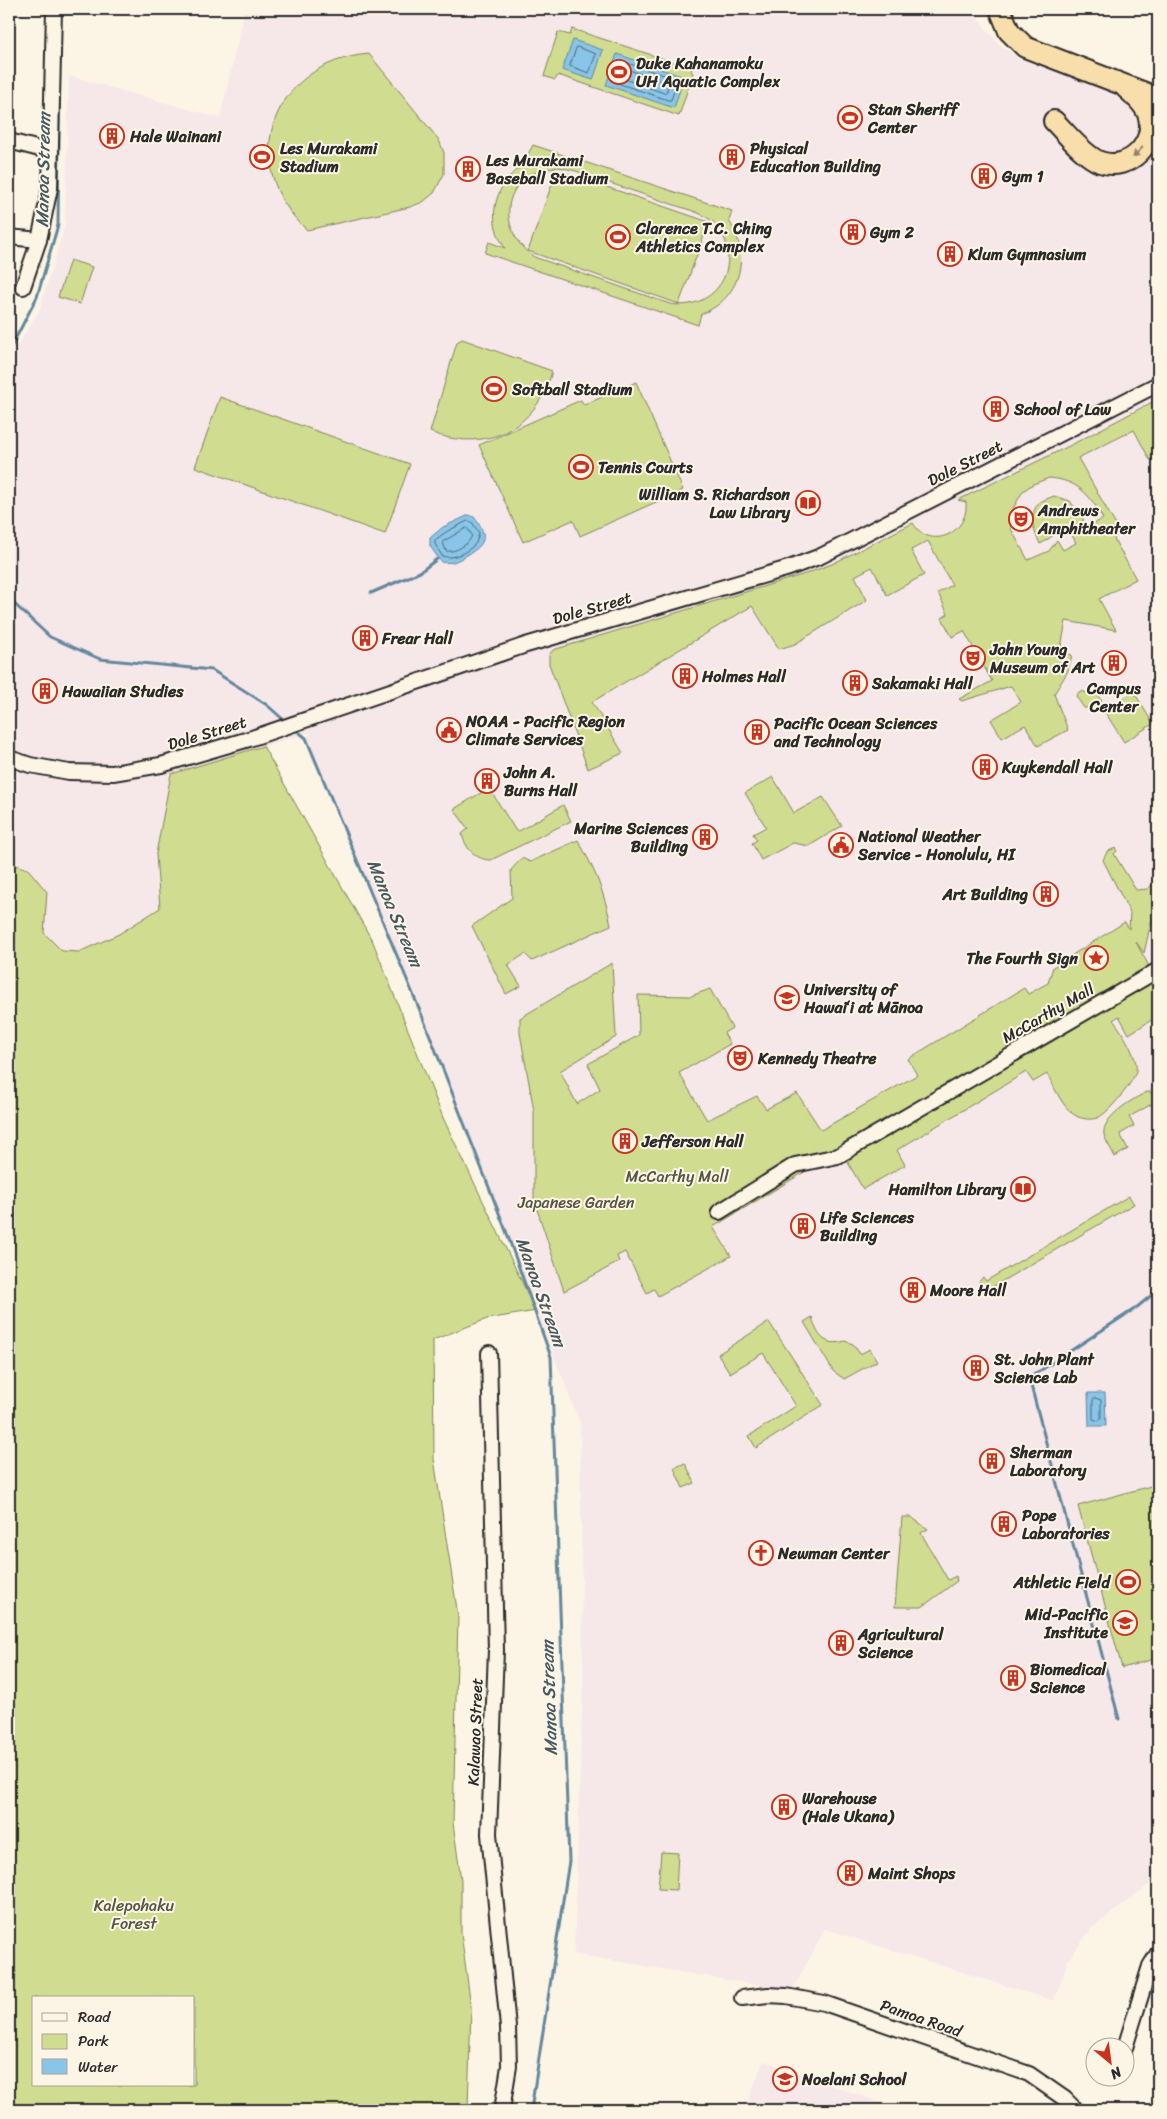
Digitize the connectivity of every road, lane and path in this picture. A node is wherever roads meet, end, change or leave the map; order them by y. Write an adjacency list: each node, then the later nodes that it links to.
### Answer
1 (54, 9): 9 (street)
2 (1000, 9): 5 (highway)
3 (1013, 9): 4 (highway)
4 (1158, 82)
5 (1120, 83): 6 (highway); 7 (highway, one-way to 7)
6 (1158, 98)
7 (1054, 121)
8 (9, 141): 9 (street)
9 (51, 152): 11 (street)
10 (9, 237): 11 (street)
11 (39, 240): 12 (street)
12 (23, 287)
13 (1158, 384): 14 (street, Dole Street)
14 (9, 758)
15 (1158, 970): 16 (street, McCarthy Mall)
16 (719, 1212)
17 (489, 1353): 21 (street, Kalawao Street)
18 (1158, 1953): 20 (street)
19 (742, 1998): 22 (street, Pamoa Road)
20 (1129, 2036)
21 (502, 2110)
22 (1076, 2110)

